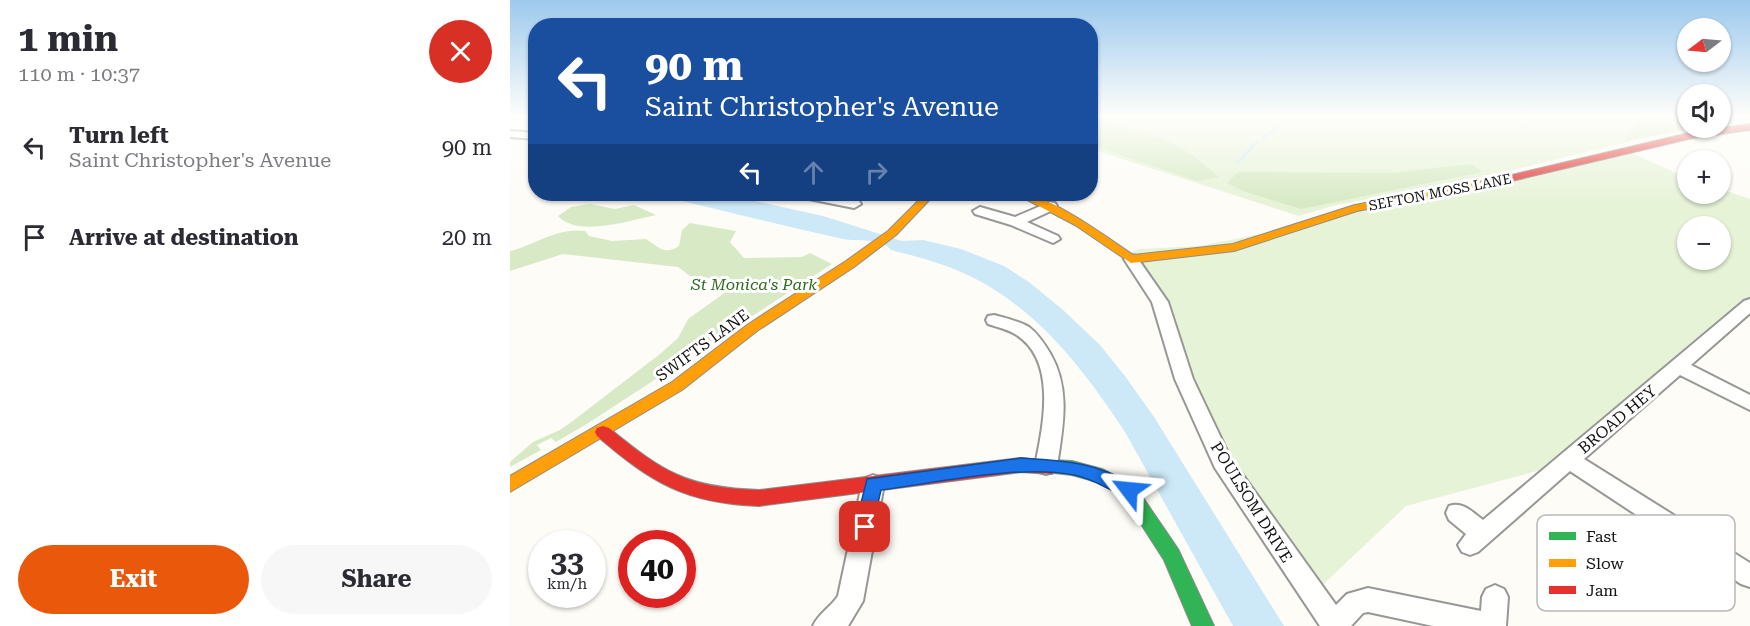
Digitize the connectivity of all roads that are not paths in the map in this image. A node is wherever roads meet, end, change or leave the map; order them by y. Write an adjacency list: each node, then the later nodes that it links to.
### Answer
1 (1650, 145): 10 (street, SEFTON MOSS LANE)
2 (839, 201): 5 (street)
3 (923, 201): 15 (street, SWIFTS LANE)
4 (1038, 201): 6 (street, POULSOM DRIVE)
5 (854, 204)
6 (1050, 206): 8 (street); 10 (street, POULSOM DRIVE)
7 (980, 211): 8 (street)
8 (1016, 222): 9 (street)
9 (1053, 238)
10 (1131, 259): 25 (street, POULSOM DRIVE)
11 (1749, 307): 13 (street, BROAD HEY)
12 (994, 320): 17 (street)
13 (1678, 366): 14 (street); 16 (street, BROAD HEY)
14 (1750, 403)
15 (603, 432): 18 (street); 19 (street, SWIFTS LANE)
16 (1569, 460): 20 (street, BROAD HEY); 21 (street)
17 (1046, 466): 18 (street); 27 (street)
18 (873, 484): 26 (street)
19 (510, 485)
20 (1457, 513)
21 (1655, 515)
22 (1735, 566): 23 (street)
23 (1750, 576)
24 (1495, 597): 28 (street)
25 (1335, 625): 28 (street)
26 (826, 626)
27 (1203, 626)
28 (1492, 626)

